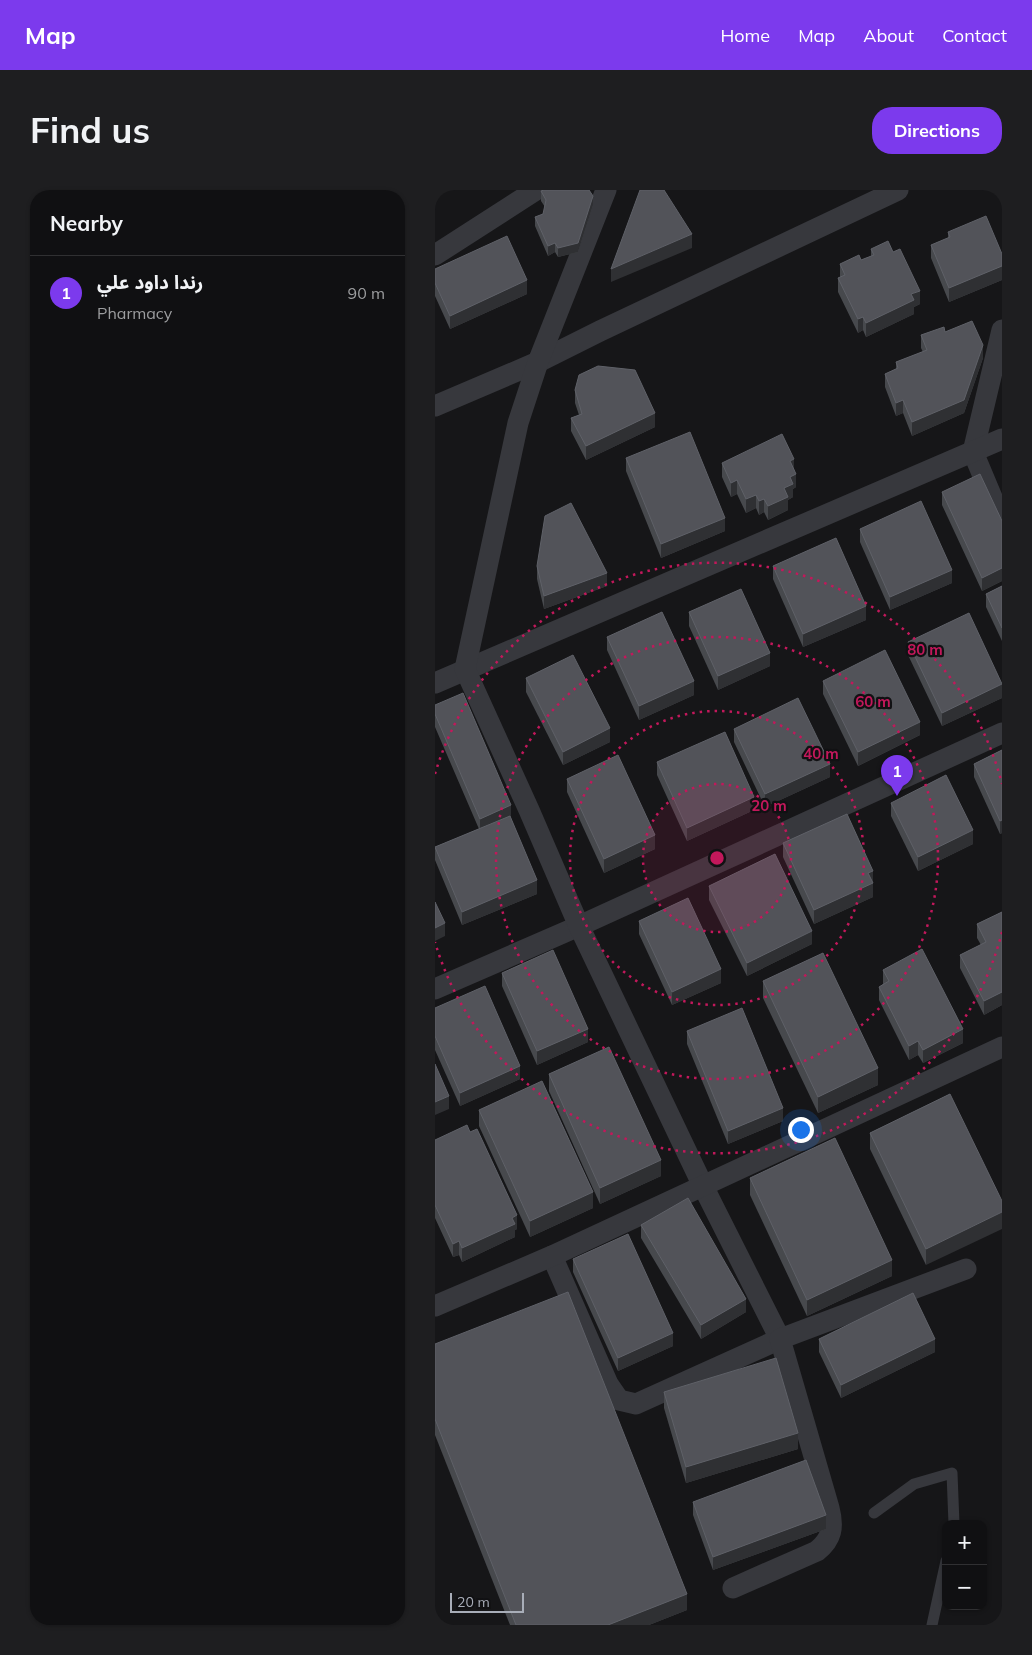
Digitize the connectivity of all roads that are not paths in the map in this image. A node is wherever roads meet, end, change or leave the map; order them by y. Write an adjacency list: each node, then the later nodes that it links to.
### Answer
1 (537, 190): 4 (street)
2 (606, 190): 6 (street)
3 (898, 190): 6 (street)
4 (435, 255)
5 (1002, 330): 9 (street)
6 (538, 362): 7 (street); 11 (street)
7 (435, 406)
8 (1002, 438): 9 (street)
9 (973, 452): 10 (street); 11 (street)
10 (1002, 521)
11 (465, 669): 12 (street); 14 (street)
12 (435, 682)
13 (1002, 733): 14 (street)
14 (579, 926): 15 (street); 17 (street)
15 (435, 989)
16 (1002, 1047): 17 (street)
17 (703, 1186): 18 (street); 21 (street)
18 (552, 1256): 20 (street); 21 (street)
19 (965, 1269): 21 (street)
20 (435, 1306)
21 (780, 1339): 25 (street)
22 (874, 1513): 23 (lane)
23 (954, 1520)
24 (945, 1565): 26 (lane)
25 (733, 1588)
26 (932, 1625)

